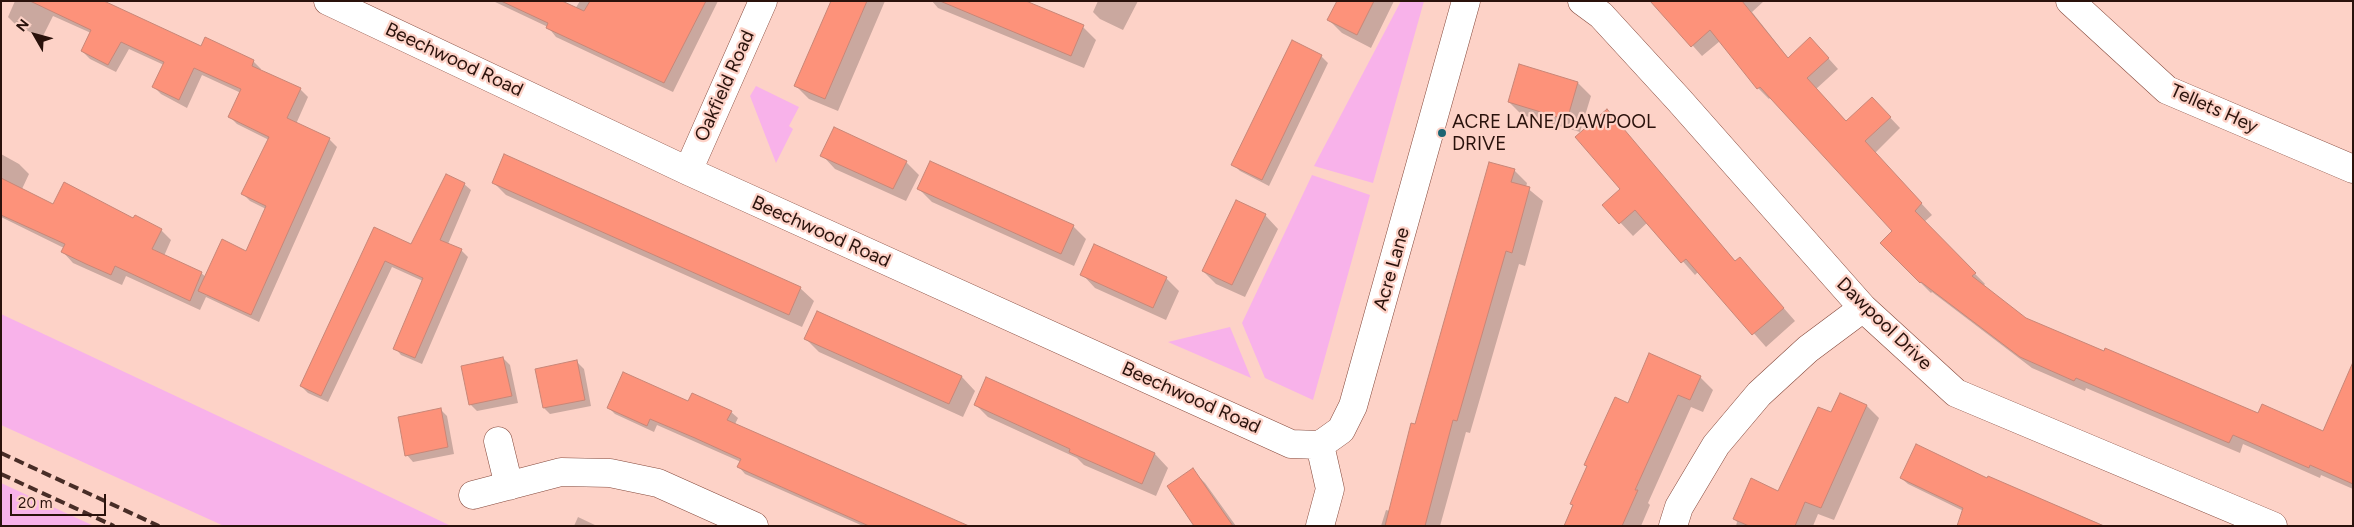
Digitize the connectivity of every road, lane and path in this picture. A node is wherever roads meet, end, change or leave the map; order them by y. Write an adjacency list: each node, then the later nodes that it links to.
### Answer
1 (328, 1): 7 (street, Beechwood Road)
2 (763, 1): 7 (street, Oakfield Road)
3 (1466, 1): 10 (street, Acre Lane)
4 (1582, 1): 8 (street, Dawpool Drive)
5 (2070, 1): 6 (street, Tellets Hey)
6 (2353, 168)
7 (688, 171): 10 (street, Beechwood Road)
8 (1863, 308): 15 (street); 16 (street, Dawpool Drive)
9 (498, 442): 11 (street)
10 (1320, 445): 14 (street)
11 (509, 486): 12 (street); 13 (street)
12 (473, 495)
13 (754, 526)
14 (1320, 526)
15 (1673, 526)
16 (2273, 526)

